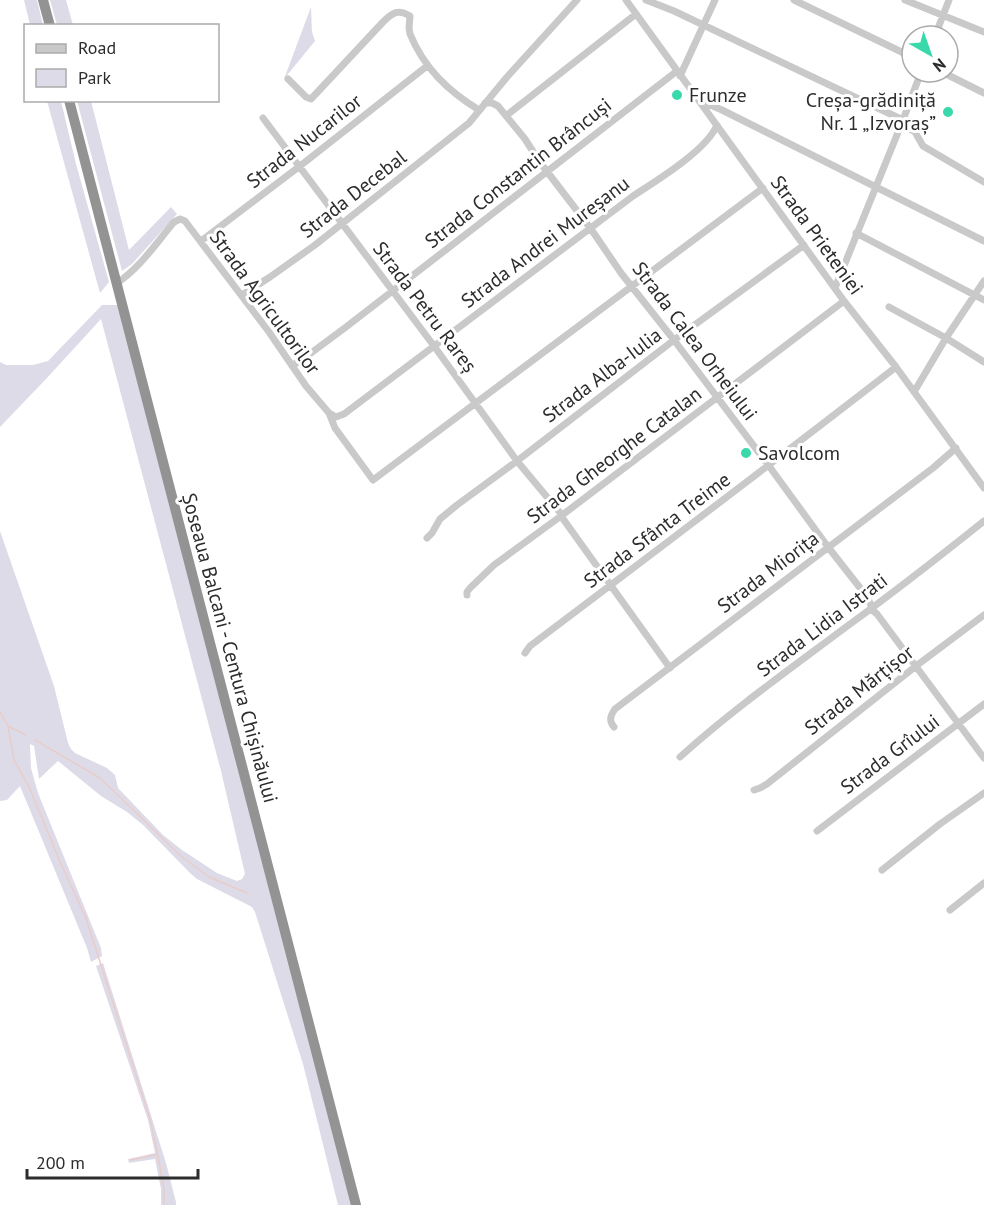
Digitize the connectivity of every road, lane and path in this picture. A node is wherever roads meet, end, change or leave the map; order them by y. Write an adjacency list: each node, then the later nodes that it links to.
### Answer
1 (43, 0): 11 (highway)
2 (577, 0): 24 (street)
3 (626, 0): 9 (street, Strada Prieteniei)
4 (646, 0): 13 (street)
5 (716, 0): 13 (street)
6 (794, 0): 15 (street)
7 (905, 0): 10 (street)
8 (949, 0): 10 (street)
9 (636, 14): 17 (street, Strada Prieteniei); 26 (street)
10 (943, 15): 12 (street); 14 (street)
11 (49, 24)
12 (940, 24)
13 (704, 25): 17 (street); 28 (street)
14 (984, 32)
15 (900, 51)
16 (427, 66): 18 (street); 25 (street); 30 (street, Strada Nucarilor)
17 (678, 74): 22 (street, Strada Prieteniei); 31 (street, Strada Constantin Brâncuși)
18 (288, 80)
19 (960, 81): 21 (street)
20 (916, 84): 28 (street)
21 (984, 93)
22 (697, 99): 29 (street, Strada Prieteniei); 33 (street)
23 (70, 102): 42 (highway, Șoseaua Balcani - Centura Chișinăului)
24 (485, 103): 25 (street); 26 (street, Strada Calea Orheiului)
25 (479, 110): 35 (street, Strada Decebal)
26 (507, 115): 31 (street, Strada Calea Orheiului)
27 (263, 118): 30 (street, Strada Petru Rareș)
28 (902, 122): 32 (street); 33 (street)
29 (717, 125): 34 (street, Strada Prieteniei); 36 (street, Strada Andrei Mureșanu)
30 (300, 166): 35 (street, Strada Petru Rareș); 38 (street, Strada Nucarilor)
31 (547, 171): 36 (street, Strada Calea Orheiului); 45 (street, Strada Constantin Brâncuși)
32 (984, 182)
33 (875, 187): 37 (street); 39 (street)
34 (763, 188): 40 (street, Strada Prieteniei); 43 (street)
35 (342, 222): 45 (street, Strada Petru Rareș); 46 (street, Strada Decebal)
36 (591, 229): 43 (street, Strada Calea Orheiului); 53 (street, Strada Andrei Mureșanu)
37 (856, 233): 44 (street); 47 (street)
38 (201, 241): 42 (street, Strada Agricultorilor); 46 (street, Strada Agricultorilor)
39 (984, 241)
40 (804, 245): 44 (street, Strada Prieteniei); 52 (street, Strada Alba-Iulia)
41 (984, 281): 47 (street)
42 (117, 283): 87 (highway, Șoseaua Balcani - Centura Chișinăului)
43 (632, 286): 52 (street, Strada Calea Orheiului); 59 (street)
44 (835, 288): 49 (street, Strada Prieteniei)
45 (393, 291): 53 (street, Strada Petru Rareș); 55 (street, Strada Constantin Brâncuși)
46 (242, 295): 55 (street, Strada Agricultorilor)
47 (975, 295): 48 (street); 51 (street)
48 (984, 300)
49 (844, 301): 56 (street, Strada Prieteniei); 58 (street, Strada Gheorghe Catalan)
50 (889, 307): 51 (street)
51 (946, 338): 54 (street); 57 (street)
52 (674, 340): 58 (street, Strada Calea Orheiului); 62 (street, Strada Alba-Iulia)
53 (434, 345): 59 (street, Strada Petru Rareș); 60 (street, Strada Andrei Mureșanu)
54 (984, 362)
55 (292, 366): 60 (street, Strada Agricultorilor)
56 (896, 367): 57 (street, Strada Prieteniei); 63 (street, Strada Sfânta Treime)
57 (914, 392): 61 (street, Strada Prieteniei)
58 (717, 397): 63 (street, Strada Calea Orheiului); 65 (street, Strada Gheorghe Catalan)
59 (476, 402): 60 (street, Strada Agricultorilor); 62 (street, Strada Petru Rareș)
60 (329, 413)
61 (956, 448): 64 (street, Strada Prieteniei); 68 (street, Strada Miorița)
62 (517, 461): 65 (street, Strada Petru Rareș); 67 (street, Strada Alba-Iulia)
63 (769, 466): 68 (street, Strada Calea Orheiului); 69 (street, Strada Sfânta Treime)
64 (984, 488)
65 (562, 516): 69 (street, Strada Petru Rareș); 70 (street, Strada Gheorghe Catalan)
66 (984, 521): 71 (street, Strada Lidia Istrati)
67 (427, 538)
68 (828, 547): 71 (street, Strada Calea Orheiului); 75 (street, Strada Miorița)
69 (611, 585): 73 (street, Strada Sfânta Treime); 75 (street, Strada Petru Rareș)
70 (467, 596)
71 (872, 608): 74 (street, Strada Calea Orheiului); 79 (street, Strada Lidia Istrati)
72 (984, 615): 74 (street, Strada Mărțișor)
73 (525, 654)
74 (915, 666): 77 (street, Strada Calea Orheiului); 81 (street, Strada Mărțișor)
75 (670, 668): 78 (street, Strada Miorița)
76 (984, 704): 77 (street, Strada Grîului)
77 (959, 723): 80 (street, Strada Calea Orheiului); 83 (street, Strada Grîului)
78 (614, 727)
79 (680, 757)
80 (984, 758)
81 (754, 790)
82 (984, 793): 84 (street)
83 (817, 831)
84 (882, 870)
85 (984, 883): 86 (street)
86 (950, 910)
87 (356, 1205)

